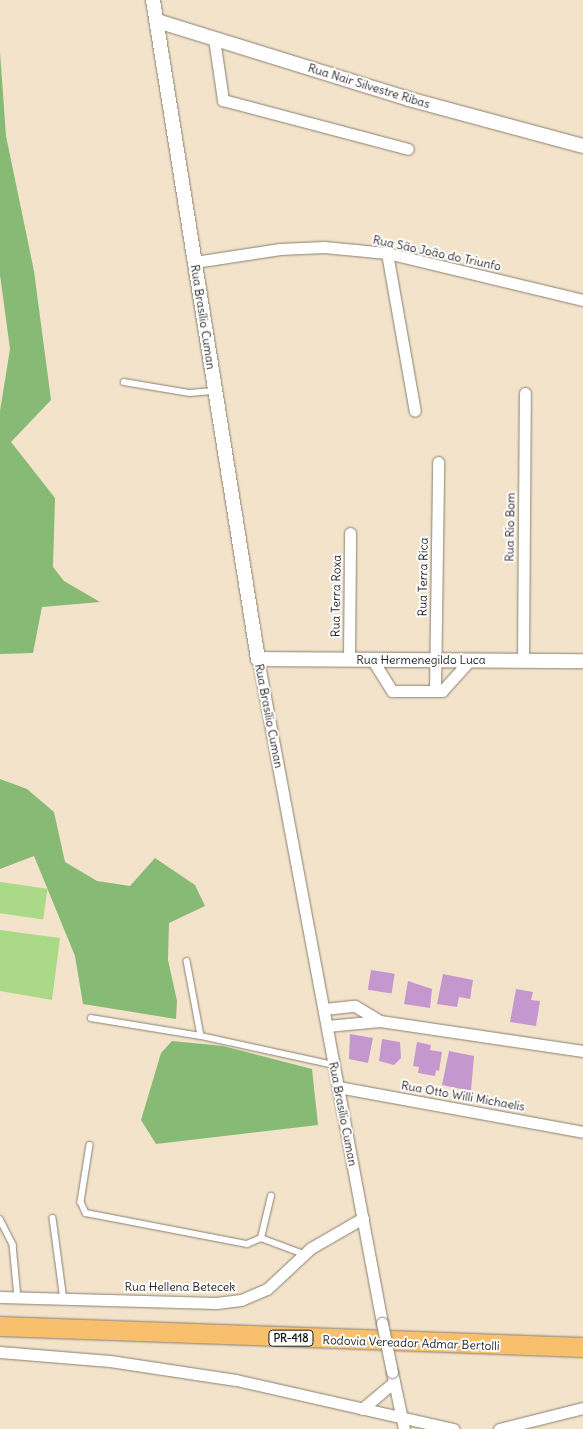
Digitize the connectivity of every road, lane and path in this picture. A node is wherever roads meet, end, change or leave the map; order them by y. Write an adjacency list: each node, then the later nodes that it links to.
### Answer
1 (153, 0): 2 (street, Rua Brasílio Cuman)
2 (157, 21): 3 (street, Rua Nair Silvestre Ribas); 7 (street, Rua Brasílio Cuman)
3 (214, 39): 4 (street, Rua Nair Silvestre Ribas); 5 (street)
4 (583, 146)
5 (408, 150)
6 (387, 253): 7 (street, Rua São João do Triunfo); 8 (street, Rua São João do Triunfo); 12 (street)
7 (195, 262): 10 (street, Rua Brasílio Cuman)
8 (583, 300)
9 (124, 382): 10 (lane)
10 (215, 391): 15 (street, Rua Brasílio Cuman)
11 (526, 393): 20 (street, Rua Rio Bom)
12 (414, 411)
13 (438, 462): 18 (street, Rua Terra Rica)
14 (350, 533): 16 (street, Rua Terra Roxa)
15 (258, 659): 16 (street, Rua Hermenegildo Luca); 24 (street, Rua Brasílio Cuman)
16 (348, 659): 17 (street, Rua Hermenegildo Luca)
17 (372, 659): 18 (street, Rua Hermenegildo Luca); 22 (street)
18 (436, 660): 19 (street, Rua Hermenegildo Luca); 22 (street, Rua Terra Rica)
19 (470, 660): 20 (street, Rua Hermenegildo Luca); 22 (street)
20 (523, 660): 21 (street, Rua Hermenegildo Luca)
21 (583, 661)
22 (435, 691)
23 (187, 961): 28 (lane)
24 (324, 1009): 26 (street); 27 (street, Rua Brasílio Cuman)
25 (91, 1018): 28 (lane)
26 (380, 1021): 27 (street); 29 (street)
27 (327, 1026): 30 (street, Rua Brasílio Cuman)
28 (201, 1036): 30 (lane)
29 (583, 1051)
30 (334, 1065): 31 (street, Rua Brasílio Cuman)
31 (338, 1087): 32 (street, Rua Otto Willi Michaelis); 36 (street, Rua Brasílio Cuman)
32 (583, 1132)
33 (90, 1145): 38 (lane)
34 (271, 1196): 38 (lane)
35 (53, 1218): 42 (lane)
36 (363, 1218): 39 (street, Rua Hellena Betecek); 46 (street, Rua Brasílio Cuman, bridge)
37 (0, 1219): 41 (lane)
38 (261, 1238): 39 (lane)
39 (304, 1254): 42 (street, Rua Hellena Betecek)
40 (0, 1297): 41 (street, Rua Hellena Betecek)
41 (18, 1298): 42 (street, Rua Hellena Betecek)
42 (64, 1300)
43 (0, 1326): 44 (highway, Rodovia Vereador Admar Bertolli / PR-418)
44 (583, 1347)
45 (0, 1352): 48 (street)
46 (393, 1377): 48 (street); 49 (street, Rua Brasílio Cuman)
47 (583, 1408): 51 (street)
48 (362, 1409): 49 (street)
49 (401, 1426): 50 (street)
50 (454, 1429)
51 (499, 1429)

